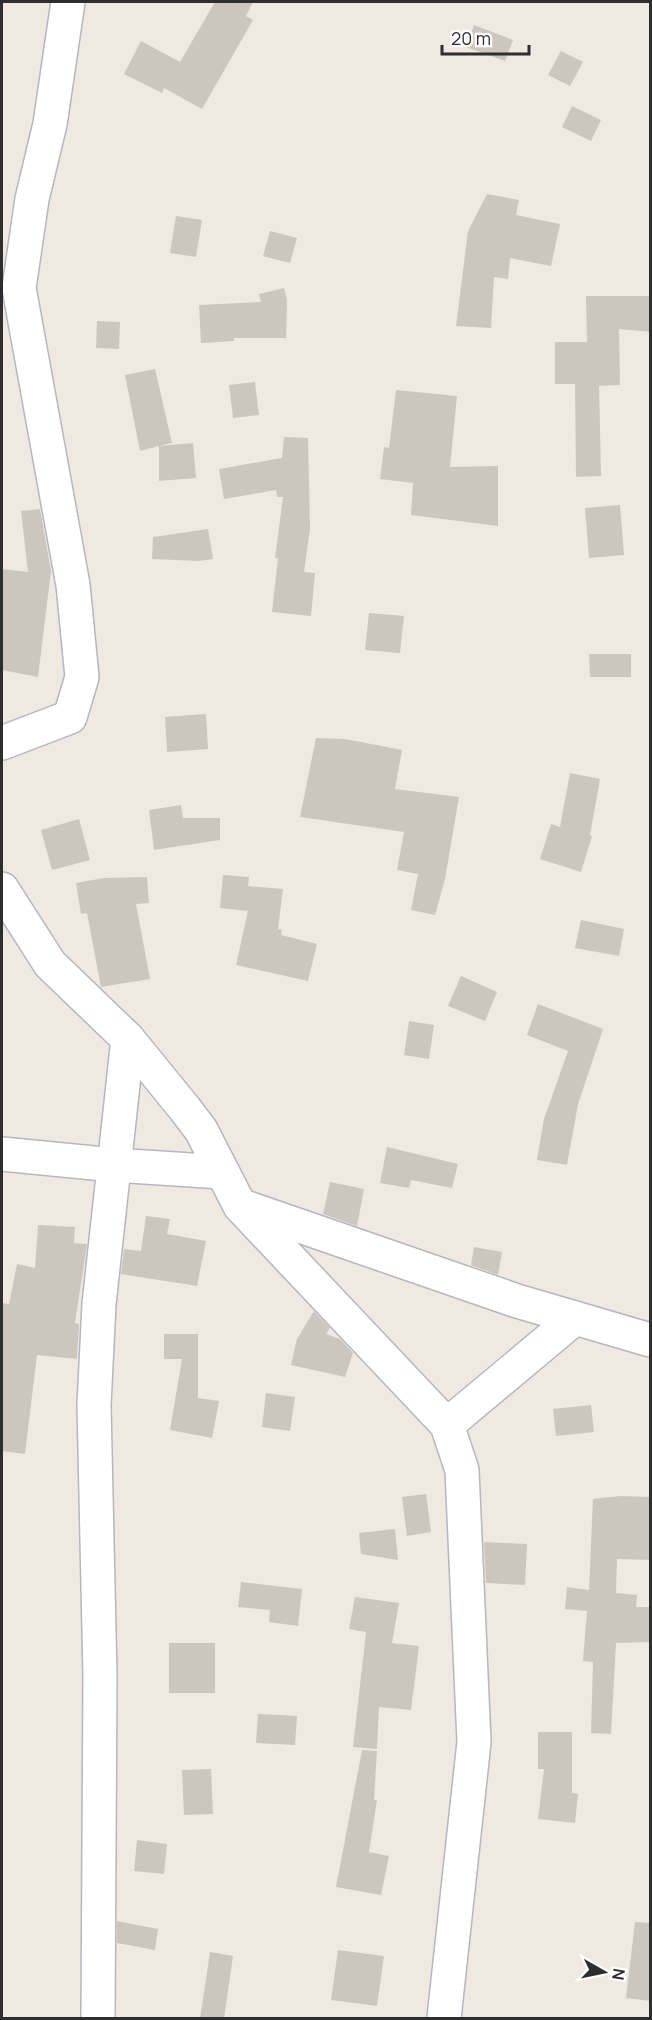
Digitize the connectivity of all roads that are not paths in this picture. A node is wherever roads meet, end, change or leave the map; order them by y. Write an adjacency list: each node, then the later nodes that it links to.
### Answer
1 (68, 2): 2 (street)
2 (2, 743)
3 (2, 889): 4 (street)
4 (128, 1039): 6 (street); 7 (street)
5 (2, 1154): 6 (street)
6 (114, 1166): 7 (street); 12 (street)
7 (222, 1172): 8 (street)
8 (240, 1206): 9 (street); 11 (street)
9 (575, 1318): 10 (street); 11 (street)
10 (651, 1340)
11 (447, 1425): 13 (street)
12 (98, 2019)
13 (444, 2019)

